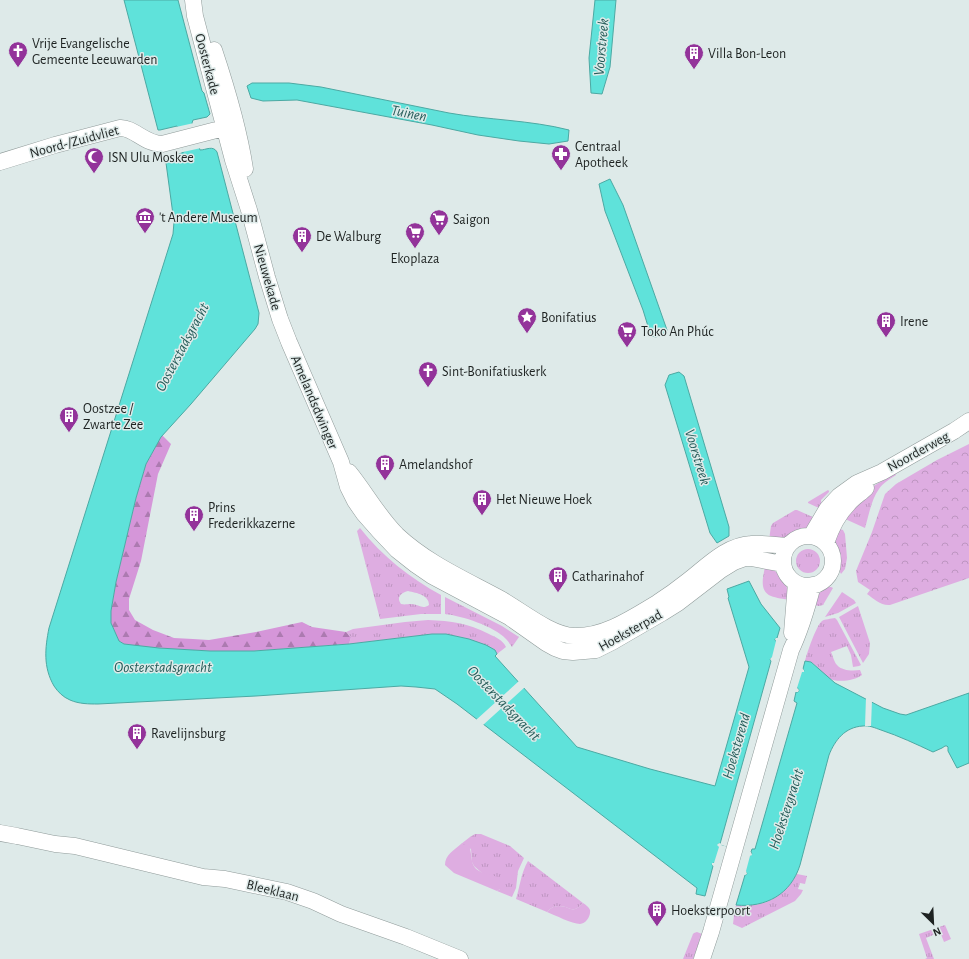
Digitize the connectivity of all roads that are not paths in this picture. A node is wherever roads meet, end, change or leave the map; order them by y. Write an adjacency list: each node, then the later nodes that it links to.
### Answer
1 (194, 0): 2 (main road, Oosterkade)
2 (230, 126): 3 (main road, Noord-/Zuidvliet); 4 (main road, Nieuwekade)
3 (0, 162)
4 (289, 342): 8 (main road, Amelandsdwinger)
5 (969, 421): 6 (main road, Noorderweg)
6 (962, 430): 7 (main road, Noorderweg)
7 (882, 472): 9 (main road, Noorderweg); 10 (main road, Noorderweg)
8 (383, 528): 11 (main road, Hoeksterpad); 12 (main road, Hoeksterpad)
9 (810, 536): 10 (main road); 11 (main road)
10 (826, 543): 14 (main road)
11 (787, 546): 12 (main road)
12 (783, 564): 13 (main road)
13 (796, 583): 14 (main road); 15 (main road)
14 (813, 585): 15 (main road)
15 (790, 652): 19 (main road)
16 (0, 822): 18 (main road, Bleeklaan)
17 (0, 833): 18 (main road, Bleeklaan)
18 (75, 846): 20 (main road, Bleeklaan)
19 (701, 958)
20 (460, 959)

